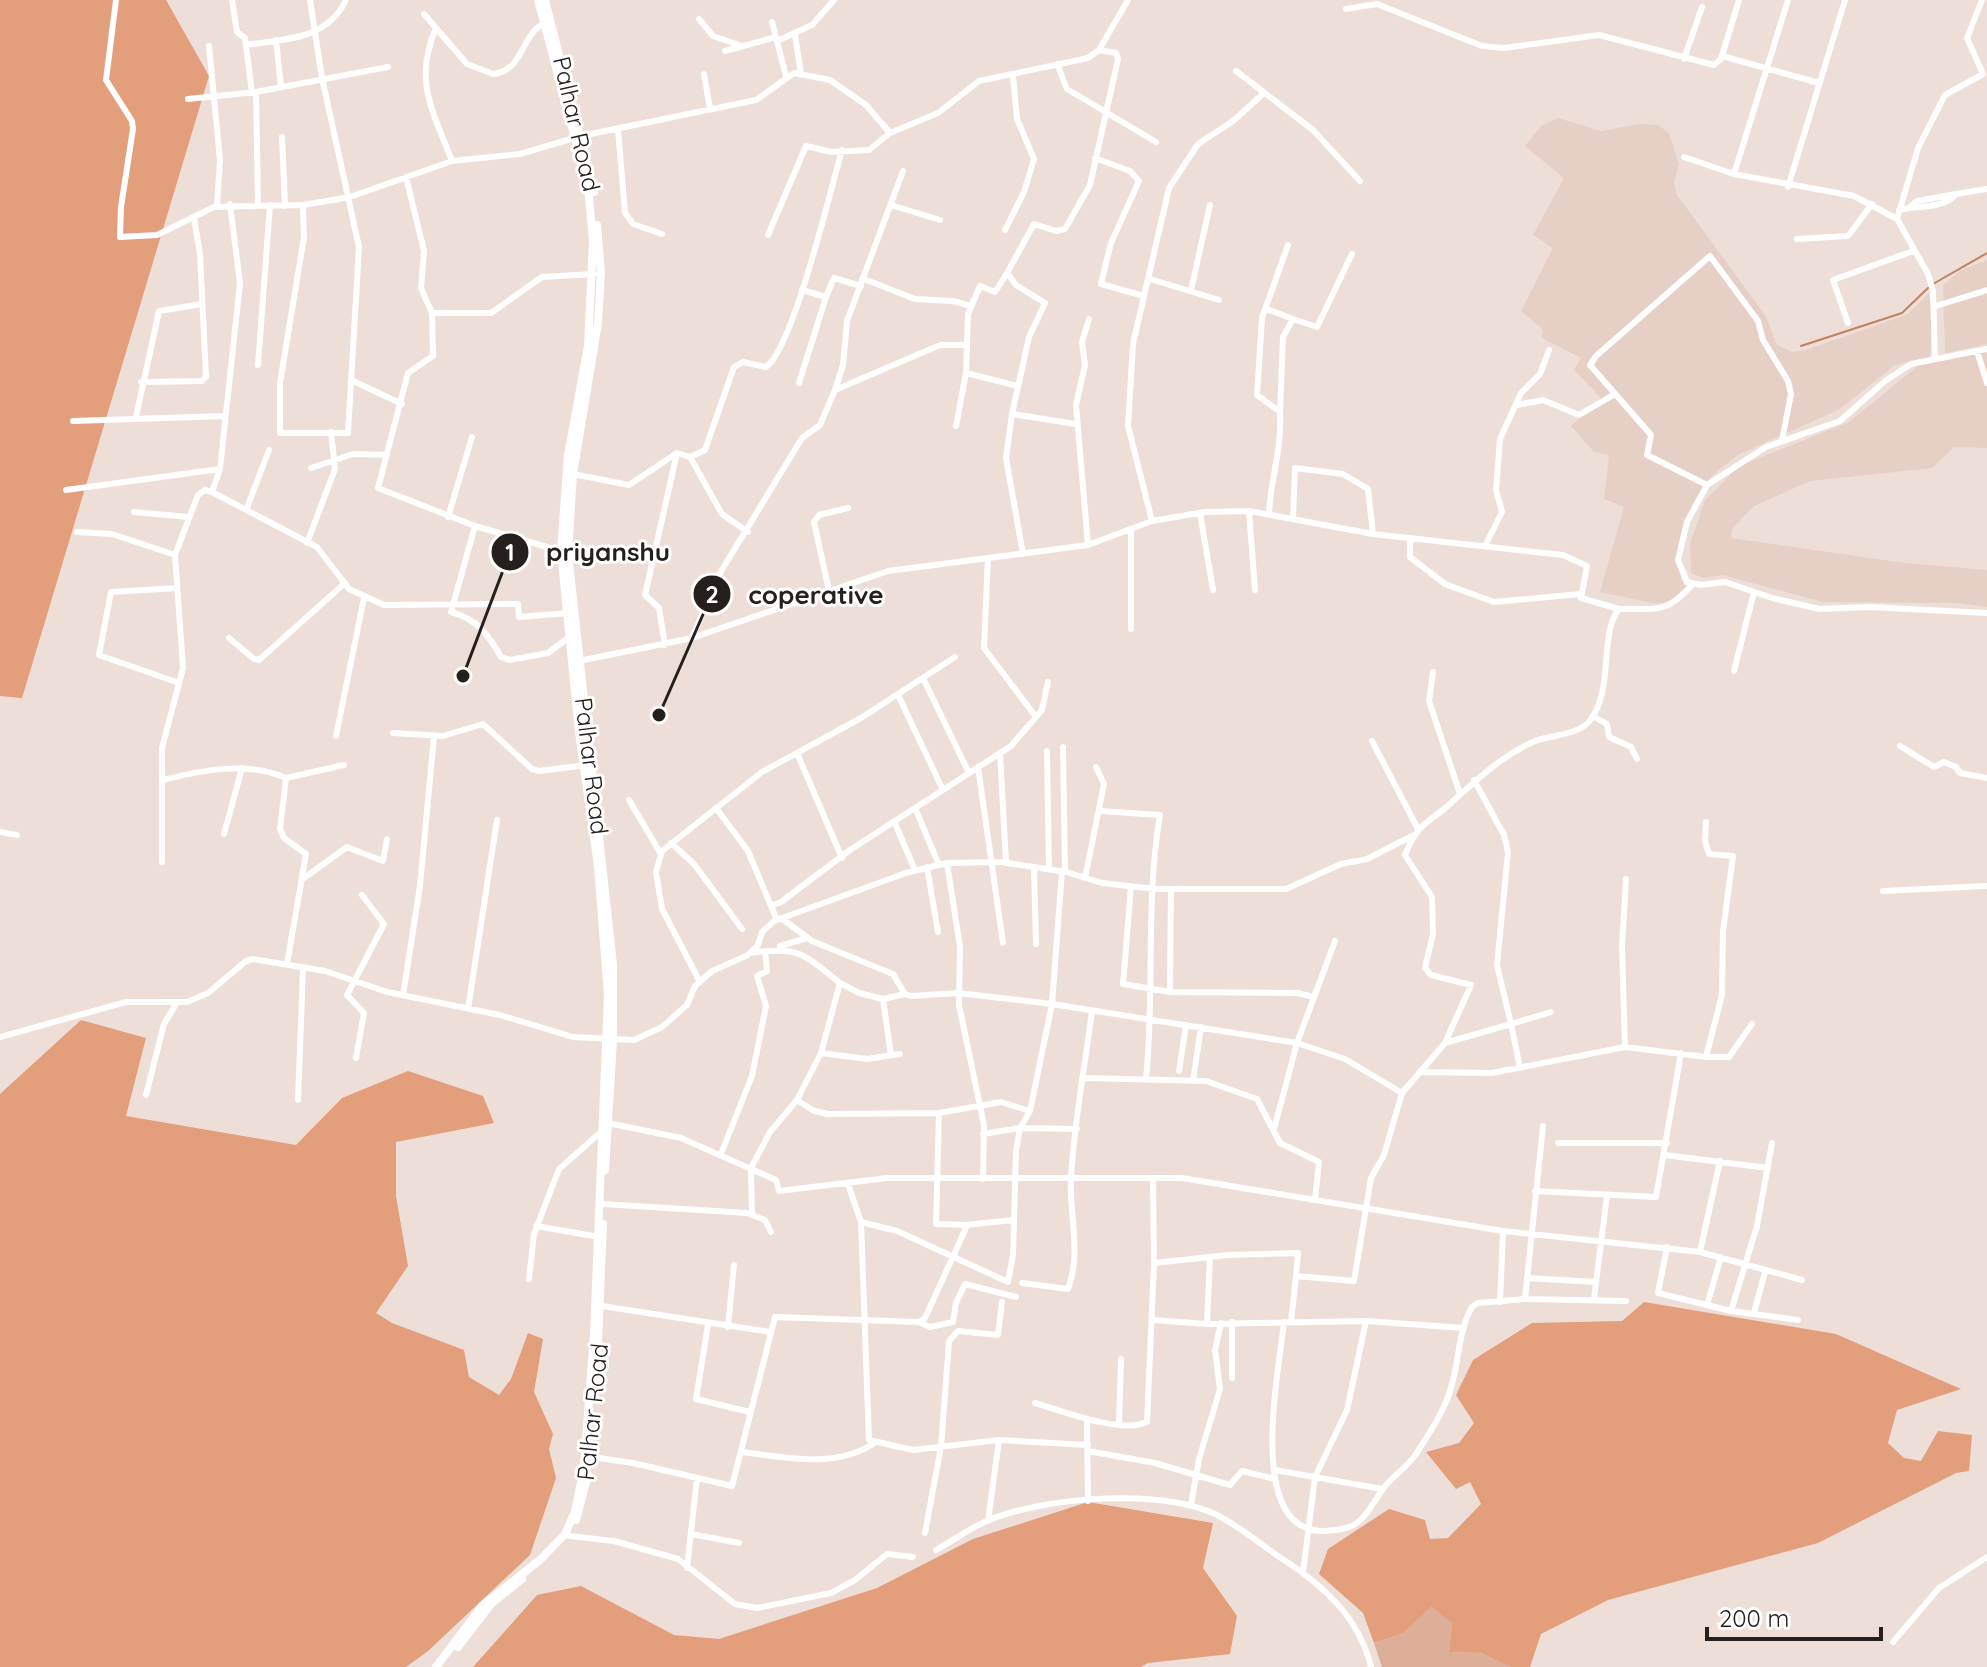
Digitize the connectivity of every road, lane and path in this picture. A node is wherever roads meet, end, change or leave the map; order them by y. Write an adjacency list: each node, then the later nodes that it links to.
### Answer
1 (116, 0): 75 (street)
2 (232, 0): 24 (street)
3 (310, 0): 20 (street)
4 (346, 0): 20 (street)
5 (538, 0): 18 (main road, Palhar Road)
6 (545, 0): 52 (main road, Palhar Road)
7 (834, 0): 21 (street)
8 (1128, 0): 27 (street)
9 (1739, 0): 29 (street)
10 (1788, 0): 33 (street)
11 (1845, 0): 41 (street)
12 (1982, 0): 40 (street)
13 (1702, 7): 30 (street)
14 (1346, 9): 30 (street)
15 (424, 14): 19 (street)
16 (699, 19): 26 (street)
17 (772, 22): 22 (street)
18 (545, 23): 19 (street); 52 (main road, Palhar Road)
19 (436, 28): 57 (street)
20 (314, 34): 23 (street); 39 (street)
21 (795, 35): 22 (street); 36 (street)
22 (777, 39): 26 (street); 37 (street)
23 (276, 40): 24 (street); 42 (street)
24 (246, 45): 43 (street)
25 (209, 46): 45 (street)
26 (742, 46): 28 (street)
27 (1099, 50): 31 (street); 48 (street)
28 (725, 51)
29 (1722, 56): 30 (street); 33 (street)
30 (1684, 59)
31 (1057, 64): 38 (street); 48 (street)
32 (388, 67): 39 (street)
33 (1767, 68): 41 (street); 59 (street)
34 (1236, 71): 44 (street)
35 (704, 74): 47 (street)
36 (801, 74): 37 (street); 50 (street)
37 (786, 76): 47 (street)
38 (1013, 76): 50 (street); 78 (street)
39 (322, 78): 42 (street); 64 (street)
40 (1985, 78): 74 (street)
41 (1819, 83): 62 (street)
42 (281, 87): 43 (street)
43 (254, 92): 45 (street); 67 (street)
44 (1264, 93): 61 (street); 87 (street)
45 (214, 98): 46 (street); 73 (street)
46 (188, 99)
47 (710, 109): 49 (street)
48 (1105, 112): 53 (street); 56 (street)
49 (618, 129): 52 (street); 79 (street)
50 (890, 133): 54 (street)
51 (282, 137): 72 (street)
52 (578, 137): 57 (street); 86 (main road, Palhar Road)
53 (1156, 142)
54 (842, 150): 80 (street); 89 (street)
55 (1684, 157): 59 (street)
56 (1095, 158): 85 (street); 92 (street)
57 (452, 161): 60 (street)
58 (903, 171): 70 (street)
59 (1734, 174): 62 (street)
60 (406, 177): 64 (street); 99 (street)
61 (1360, 181)
62 (1788, 187): 66 (street)
63 (1987, 189): 74 (street)
64 (350, 197): 69 (street); 110 (street)
65 (230, 204): 67 (street); 73 (street); 121 (street)
66 (1872, 204): 76 (street); 81 (street)
67 (258, 205): 68 (street)
68 (270, 205): 72 (street); 108 (street)
69 (303, 205): 72 (street); 126 (street)
70 (891, 205): 77 (street); 88 (street)
71 (1210, 205): 90 (street)
72 (285, 206)
73 (217, 207): 75 (street)
74 (1899, 210): 76 (street)
75 (194, 218): 95 (street)
76 (1897, 219): 83 (street)
77 (940, 220)
78 (1005, 230)
79 (662, 234)
80 (768, 235)
81 (1797, 239)
82 (1288, 245): 98 (street)
83 (1913, 251): 97 (street); 102 (street)
84 (1352, 254): 101 (street)
85 (1007, 273): 96 (street); 114 (street)
86 (597, 274): 99 (street); 136 (main road, Palhar Road); 159 (main road, Palhar Road)
87 (1150, 279): 90 (street); 92 (street)
88 (862, 283): 93 (street); 96 (street); 115 (street)
89 (802, 290): 93 (street); 132 (street)
90 (1191, 290): 94 (street)
91 (1987, 290): 97 (street)
92 (1144, 296): 149 (street)
93 (826, 297): 112 (street)
94 (1219, 300)
95 (202, 304): 111 (street); 111 (street)
96 (971, 306): 103 (street)
97 (1936, 306): 107 (street)
98 (1267, 309): 101 (street); 119 (street)
99 (432, 313): 117 (street)
100 (1089, 319): 124 (street)
101 (1293, 319): 119 (street)
102 (1848, 323)
103 (966, 345): 109 (street); 115 (street)
104 (1987, 349): 106 (street)
105 (1549, 350): 118 (street)
106 (1977, 351): 107 (street); 113 (street)
107 (1935, 359): 128 (street)
108 (258, 365)
109 (966, 373): 114 (street); 125 (street)
110 (351, 380): 117 (street); 126 (street)
111 (141, 382): 122 (street)
112 (799, 383)
113 (1987, 383)
114 (1018, 386): 120 (street)
115 (835, 390): 153 (street)
116 (1615, 394): 118 (street); 128 (street); 137 (street)
117 (402, 404): 131 (street)
118 (1517, 405): 158 (street)
119 (1280, 412): 145 (street)
120 (1012, 414): 124 (street); 160 (street)
121 (225, 416): 122 (street); 135 (street)
122 (136, 417): 123 (street)
123 (73, 421)
124 (1076, 424): 157 (street)
125 (956, 426)
126 (331, 432): 133 (street)
127 (472, 437): 147 (street)
128 (1782, 440): 137 (street)
129 (269, 450): 140 (street)
130 (677, 453): 132 (street); 136 (street); 180 (street)
131 (387, 455): 133 (street); 147 (street)
132 (690, 457): 153 (street)
133 (335, 461): 134 (street); 156 (street)
134 (311, 468)
135 (220, 469): 138 (street); 139 (street)
136 (573, 474): 159 (main road, Palhar Road)
137 (1707, 485): 164 (street)
138 (66, 490)
139 (212, 492): 140 (street); 146 (street)
140 (247, 508): 156 (street)
141 (848, 508): 168 (street)
142 (1249, 511): 144 (street); 145 (street); 167 (street)
143 (134, 512): 146 (street)
144 (1200, 513): 149 (street); 166 (street)
145 (1269, 513): 148 (street)
146 (188, 517): 161 (street)
147 (448, 517): 150 (street)
148 (1293, 517): 154 (street); 154 (street)
149 (1152, 521): 151 (street)
150 (475, 526): 159 (street); 172 (street)
151 (1131, 529): 157 (street); 176 (street)
152 (77, 532): 161 (street)
153 (748, 532): 179 (street)
154 (1373, 534): 155 (street)
155 (1410, 538): 158 (street); 170 (street)
156 (307, 543): 163 (street)
157 (1088, 545): 160 (street)
158 (1485, 546): 170 (street)
159 (564, 552): 174 (main road, Palhar Road)
160 (1023, 554): 162 (street)
161 (175, 555): 165 (street)
162 (988, 558): 168 (street); 190 (street)
163 (345, 583): 171 (street); 177 (street)
164 (1693, 584): 169 (street); 173 (street)
165 (177, 588): 187 (street); 187 (street)
166 (1213, 590)
167 (1255, 590)
168 (829, 591): 179 (street)
169 (1754, 592): 175 (street); 183 (street)
170 (1581, 594): 173 (street)
171 (364, 598): 172 (street); 192 (street)
172 (451, 604): 174 (street); 178 (street)
173 (1619, 609): 189 (street)
174 (569, 613): 178 (main road, Palhar Road); 182 (main road, Palhar Road)
175 (1987, 613)
176 (1131, 629)
177 (229, 638)
178 (568, 638): 202 (main road, Palhar Road)
179 (692, 638): 180 (street)
180 (665, 645): 182 (street)
181 (955, 657): 185 (street)
182 (579, 661): 202 (main road, Palhar Road)
183 (1734, 671)
184 (1433, 672): 212 (street)
185 (924, 680): 188 (street); 206 (street)
186 (1048, 682): 190 (street)
187 (179, 683): 209 (street)
188 (898, 695): 198 (street); 211 (street)
189 (1593, 716): 200 (street); 210 (street)
190 (1036, 717): 199 (street)
191 (393, 733): 193 (street)
192 (336, 736)
193 (434, 736): 202 (street); 266 (street)
194 (1372, 741): 220 (street)
195 (1900, 746): 208 (street)
196 (1063, 747): 237 (street)
197 (1047, 751): 235 (street)
198 (797, 753): 214 (street); 228 (street)
199 (1000, 753): 203 (street); 231 (street)
200 (1637, 759)
201 (344, 765): 207 (street)
202 (586, 765): 280 (main road, Palhar Road)
203 (978, 767): 206 (street); 230 (street)
204 (1096, 767): 216 (street)
205 (242, 768): 207 (street); 209 (street); 222 (street)
206 (969, 773): 211 (street)
207 (286, 778): 238 (street)
208 (1987, 778)
209 (163, 780): 229 (street)
210 (1474, 780): 212 (street); 275 (street)
211 (943, 790): 215 (street)
212 (1460, 794): 220 (street)
213 (629, 800): 227 (street)
214 (716, 808): 226 (street); 247 (street)
215 (915, 808): 218 (street); 232 (street)
216 (1100, 811): 239 (street); 243 (street)
217 (497, 820): 271 (street)
218 (894, 821): 228 (street); 236 (street)
219 (1706, 822): 288 (street)
220 (1418, 829): 224 (street)
221 (0, 832): 223 (street)
222 (224, 834)
223 (17, 835)
224 (1412, 836): 244 (street); 282 (street)
225 (387, 839): 238 (street)
226 (671, 843): 227 (street); 249 (street)
227 (661, 854): 260 (street)
228 (842, 858): 247 (street)
229 (162, 862)
230 (991, 862): 231 (street); 232 (street); 253 (street)
231 (1006, 863): 234 (street)
232 (943, 864): 233 (street); 264 (street)
233 (927, 867): 236 (street); 250 (street)
234 (1034, 867): 235 (street); 254 (street)
235 (1049, 869): 237 (street)
236 (915, 870): 248 (street)
237 (1064, 871): 239 (street); 270 (street)
238 (304, 878): 257 (street)
239 (1085, 878): 241 (street)
240 (1626, 879): 283 (street)
241 (1131, 886): 243 (street); 262 (street)
242 (1987, 886): 245 (street)
243 (1153, 888): 244 (street); 262 (street)
244 (1171, 889): 263 (street)
245 (1883, 891)
246 (362, 895): 259 (street)
247 (771, 906): 248 (street)
248 (779, 919): 251 (street); 256 (street)
249 (742, 929)
250 (938, 932)
251 (808, 938): 255 (street); 265 (street)
252 (1335, 941): 267 (street)
253 (1003, 943)
254 (1036, 944)
255 (763, 951): 256 (street); 261 (street); 313 (street)
256 (750, 953): 260 (street)
257 (287, 964): 258 (street); 269 (street)
258 (303, 968): 259 (street); 298 (street)
259 (352, 980): 266 (street); 289 (street)
260 (700, 982): 280 (street)
261 (840, 983): 268 (street); 284 (street)
262 (1153, 990): 263 (street); 274 (street)
263 (1170, 992): 267 (street)
264 (958, 993): 265 (street); 270 (street); 300 (street)
265 (905, 994): 268 (street)
266 (403, 995): 271 (street)
267 (1313, 997): 281 (street)
268 (883, 999): 287 (street)
269 (177, 1004): 279 (street); 297 (street)
270 (1052, 1004): 272 (street); 301 (street)
271 (468, 1009): 280 (street)
272 (1092, 1011): 274 (street); 293 (street)
273 (1551, 1012): 275 (street)
274 (1152, 1019): 277 (street); 294 (street)
275 (1511, 1024): 282 (street); 290 (street)
276 (1752, 1024): 288 (street)
277 (1186, 1025): 278 (street); 291 (street)
278 (1201, 1027): 281 (street); 295 (street)
279 (0, 1037)
280 (610, 1040): 303 (main road, Palhar Road); 308 (main road, Palhar Road)
281 (1297, 1043): 296 (street); 307 (street)
282 (1445, 1043): 292 (street)
283 (1625, 1047): 285 (street); 290 (street)
284 (821, 1053): 287 (street); 299 (street)
285 (1681, 1053): 288 (street); 311 (street)
286 (900, 1054): 287 (street)
287 (891, 1055)
288 (1706, 1057)
289 (356, 1058)
290 (1520, 1068): 292 (street)
291 (1179, 1071)
292 (1420, 1072): 296 (street)
293 (1084, 1078): 294 (street); 306 (street)
294 (1146, 1079): 295 (street)
295 (1193, 1081): 307 (street)
296 (1402, 1093): 328 (street)
297 (146, 1095)
298 (298, 1100)
299 (797, 1100): 302 (street); 316 (street)
300 (981, 1104): 301 (street); 302 (street); 309 (street)
301 (1030, 1111): 305 (street)
302 (939, 1113): 318 (street)
303 (608, 1123): 313 (street); 327 (main road, Palhar Road)
304 (1543, 1126): 324 (street)
305 (1020, 1128): 306 (street); 309 (street); 319 (street)
306 (1077, 1129): 322 (street)
307 (1274, 1129): 326 (street)
308 (601, 1132): 333 (street); 337 (main road, Palhar Road)
309 (983, 1134): 321 (street)
310 (1558, 1143): 311 (street)
311 (1667, 1143): 314 (street)
312 (1772, 1143): 317 (street)
313 (721, 1154): 316 (street)
314 (1665, 1155): 315 (street); 325 (street)
315 (1720, 1161): 317 (street); 340 (street)
316 (751, 1168): 323 (street); 329 (street)
317 (1768, 1168): 344 (street)
318 (938, 1177): 321 (street); 323 (street); 332 (street)
319 (1014, 1177): 321 (street); 322 (street); 330 (street)
320 (1153, 1178): 322 (street); 326 (street); 346 (street)
321 (983, 1179)
322 (1070, 1180): 353 (street)
323 (848, 1184): 331 (street)
324 (1535, 1191): 325 (street); 336 (street)
325 (1607, 1195): 338 (street)
326 (1315, 1200): 328 (street)
327 (603, 1204): 329 (street); 337 (main road, Palhar Road)
328 (1364, 1209): 334 (street); 348 (street)
329 (752, 1215): 335 (street)
330 (1013, 1220): 332 (street); 343 (street)
331 (861, 1222): 343 (street); 364 (street)
332 (966, 1225): 343 (street)
333 (536, 1226): 337 (street); 350 (street)
334 (1503, 1231): 336 (street); 359 (street)
335 (771, 1232)
336 (1531, 1235): 338 (street); 349 (street)
337 (600, 1237): 361 (main road, Palhar Road); 388 (main road, Palhar Road)
338 (1601, 1239): 339 (street); 352 (street)
339 (1667, 1247): 340 (street); 360 (street)
340 (1700, 1252): 342 (street)
341 (1210, 1257): 346 (street); 348 (street); 372 (street)
342 (1721, 1257): 344 (street); 360 (street)
343 (954, 1260): 368 (street)
344 (1747, 1264): 347 (street); 362 (street)
345 (734, 1265): 374 (street)
346 (1154, 1265): 365 (street)
347 (1765, 1272): 351 (street); 363 (street)
348 (1296, 1276): 370 (street)
349 (1527, 1278): 352 (street); 355 (street)
350 (529, 1279)
351 (1802, 1280)
352 (1596, 1282): 356 (street)
353 (1022, 1283)
354 (1016, 1297): 368 (street)
355 (1525, 1299): 356 (street); 359 (street)
356 (1594, 1299): 357 (street)
357 (1626, 1301)
358 (1002, 1302): 385 (street)
359 (1500, 1302): 375 (street)
360 (1707, 1305): 362 (street)
361 (602, 1306): 373 (street); 388 (main road, Palhar Road)
362 (1731, 1311): 363 (street)
363 (1754, 1313): 366 (street)
364 (863, 1320): 368 (street); 376 (street); 384 (street)
365 (1153, 1320): 372 (street); 382 (street)
366 (1798, 1320)
367 (1366, 1321): 370 (street); 375 (street); 391 (street)
368 (919, 1322)
369 (1232, 1322): 370 (street); 371 (street); 378 (street)
370 (1287, 1322): 389 (street)
371 (1221, 1323): 372 (street); 390 (street)
372 (1207, 1324)
373 (708, 1325): 374 (street); 380 (street)
374 (728, 1327): 376 (street)
375 (1464, 1328): 394 (street)
376 (770, 1332): 380 (street)
377 (1121, 1359): 382 (street)
378 (1232, 1378)
379 (1035, 1403): 381 (street)
380 (750, 1412): 387 (street)
381 (1087, 1419): 382 (street); 386 (street)
382 (1119, 1424)
383 (999, 1440): 385 (street); 386 (street); 397 (street)
384 (873, 1444): 385 (street); 387 (street)
385 (941, 1447): 399 (street)
386 (1088, 1448): 390 (street); 395 (street)
387 (741, 1452): 392 (street)
388 (587, 1457): 392 (street); 401 (main road, Palhar Road)
389 (1275, 1470): 391 (street); 393 (street)
390 (1196, 1475): 393 (street); 396 (street)
391 (1315, 1477): 394 (street); 398 (street)
392 (697, 1478): 400 (street)
393 (1275, 1479): 398 (street)
394 (1382, 1489): 398 (street)
395 (1088, 1501): 396 (street); 397 (street)
396 (1191, 1505): 407 (street)
397 (988, 1521): 403 (street)
398 (1307, 1529): 407 (street)
399 (925, 1533)
400 (691, 1534): 402 (street); 406 (street)
401 (567, 1535): 406 (street); 409 (main road); 410 (main road)
402 (739, 1543)
403 (936, 1550)
404 (913, 1557): 406 (street)
405 (1987, 1557): 408 (street)
406 (687, 1568)
407 (1303, 1573): 411 (street)
408 (1893, 1642)
409 (436, 1667)
410 (443, 1667)
411 (1371, 1667)

